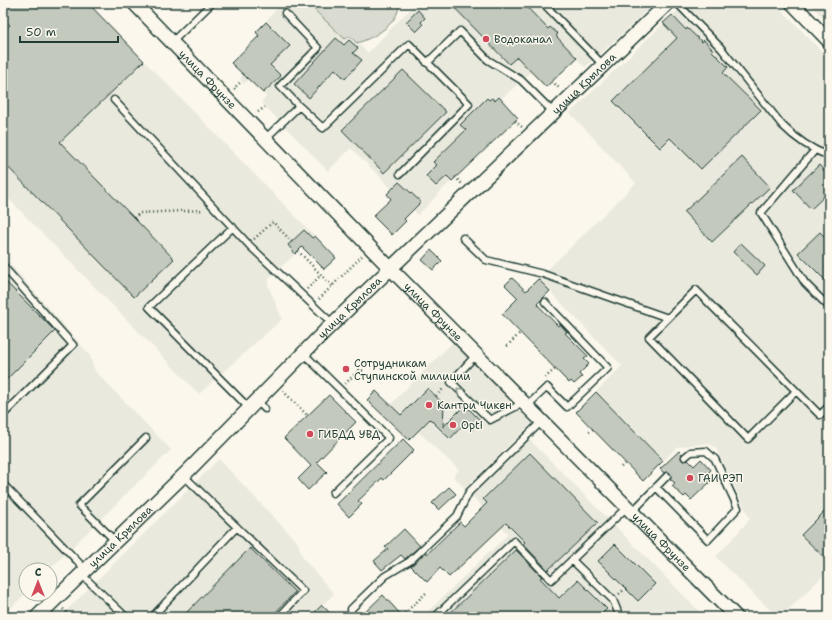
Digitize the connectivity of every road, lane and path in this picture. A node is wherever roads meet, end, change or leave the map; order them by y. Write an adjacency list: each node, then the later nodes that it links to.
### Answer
1 (134, 3): 9 (street, улица Фрунзе)
2 (212, 3): 9 (lane)
3 (543, 3): 11 (lane)
4 (668, 3): 11 (street, улица Крылова)
5 (677, 3): 18 (lane)
6 (792, 3): 8 (street)
7 (285, 13): 15 (lane)
8 (829, 41)
9 (172, 42): 17 (street, улица Фрунзе)
10 (427, 63): 15 (lane); 16 (lane); 20 (lane)
11 (604, 66): 16 (street, улица Крылова)
12 (242, 81): 13 (path)
13 (237, 86)
14 (114, 100): 21 (lane)
15 (299, 106): 17 (lane)
16 (554, 113): 30 (street, улица Крылова)
17 (265, 139): 27 (street, улица Фрунзе)
18 (815, 150): 19 (lane); 36 (lane)
19 (829, 156)
20 (400, 174)
21 (216, 209): 22 (path); 23 (lane)
22 (134, 218)
23 (233, 227): 26 (lane); 52 (lane)
24 (463, 238): 37 (lane)
25 (292, 242): 26 (path)
26 (249, 244): 33 (lane)
27 (371, 248): 30 (street, улица Фрунзе); 32 (path)
28 (298, 251): 31 (path)
29 (3, 266): 54 (lane)
30 (390, 268): 38 (street, улица Крылова); 42 (street, улица Фрунзе)
31 (321, 275): 32 (path); 33 (path)
32 (332, 286): 35 (path)
33 (301, 294): 35 (lane)
34 (545, 302): 51 (lane)
35 (313, 305): 38 (lane)
36 (829, 307)
37 (668, 318): 50 (lane); 50 (lane)
38 (332, 324): 41 (street, улица Крылова)
39 (520, 333): 40 (path)
40 (507, 346)
41 (303, 353): 48 (street, улица Крылова); 49 (lane)
42 (476, 355): 51 (street, улица Фрунзе); 51 (lane, one-way to 42)
43 (359, 365): 45 (path)
44 (555, 368): 47 (path)
45 (359, 370): 46 (path); 49 (path)
46 (365, 371)
47 (542, 381)
48 (275, 382): 52 (street, улица Крылова); 55 (path)
49 (340, 389): 67 (lane)
50 (795, 392): 53 (lane)
51 (525, 404): 56 (street, улица Фрунзе)
52 (256, 406): 63 (street, улица Крылова)
53 (829, 407)
54 (3, 415)
55 (308, 416)
56 (542, 421): 68 (street, улица Фрунзе); 81 (lane)
57 (593, 429): 58 (path)
58 (589, 432)
59 (146, 438): 70 (lane)
60 (685, 457): 66 (lane)
61 (625, 462): 62 (path)
62 (621, 467)
63 (183, 475): 69 (lane); 70 (street, улица Крылова)
64 (667, 476): 66 (lane)
65 (3, 484): 72 (lane)
66 (656, 487): 68 (lane)
67 (333, 493)
68 (629, 509): 71 (lane); 84 (street, улица Фрунзе)
69 (237, 528): 79 (lane); 80 (lane)
70 (115, 541): 72 (street, улица Крылова)
71 (572, 560): 82 (lane); 83 (lane)
72 (84, 572): 76 (street, улица Крылова); 78 (lane)
73 (426, 593): 75 (path)
74 (66, 612): 77 (path)
75 (402, 616)
76 (37, 617)
77 (71, 617)
78 (126, 617)
79 (152, 617)
80 (279, 617)
81 (352, 617)
82 (435, 617)
83 (620, 617)
84 (736, 617)

